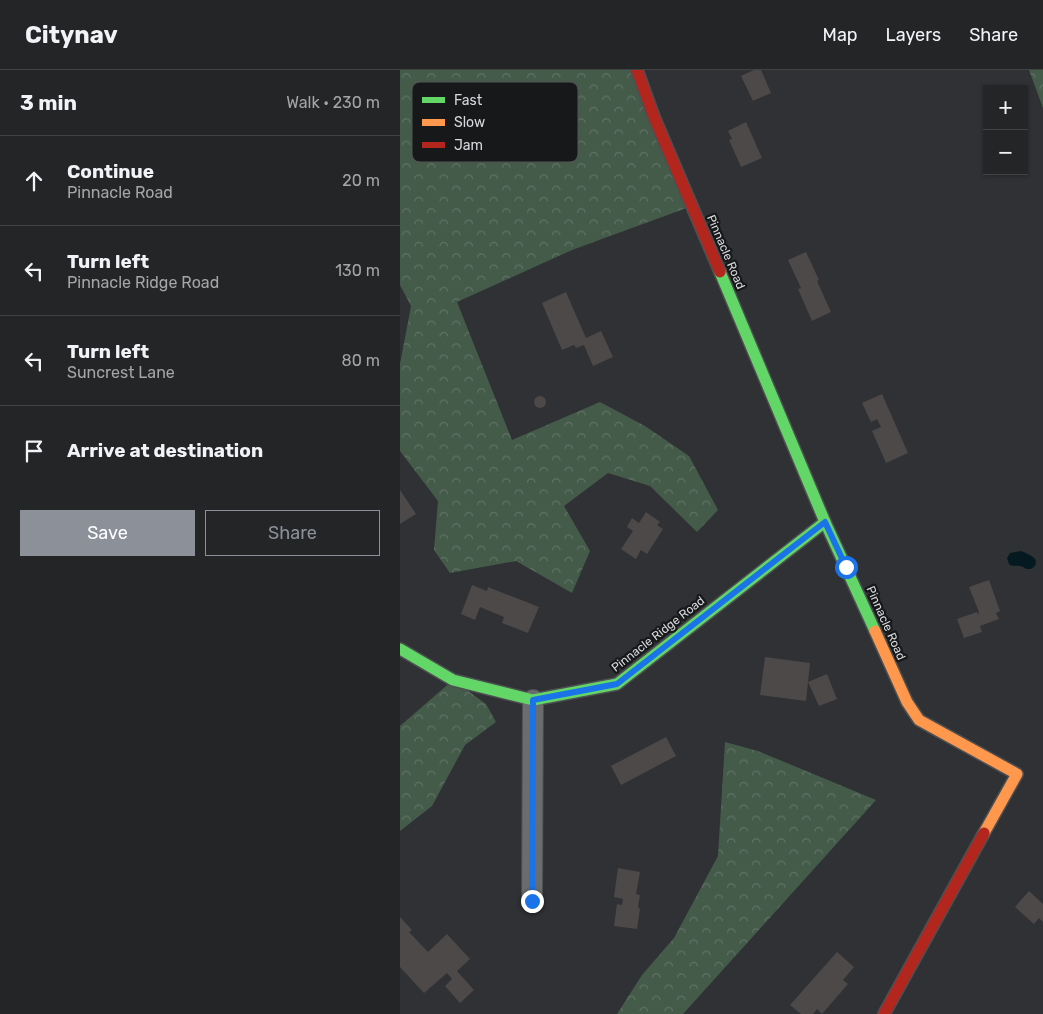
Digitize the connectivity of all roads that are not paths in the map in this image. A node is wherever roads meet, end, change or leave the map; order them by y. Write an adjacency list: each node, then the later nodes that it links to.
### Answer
1 (637, 70): 2 (street, Pinnacle Road)
2 (825, 522): 4 (street, Pinnacle Ridge Road); 6 (street, Pinnacle Road)
3 (400, 649): 4 (street, Pinnacle Ridge Road)
4 (533, 700): 5 (street)
5 (532, 901)
6 (884, 1014)

